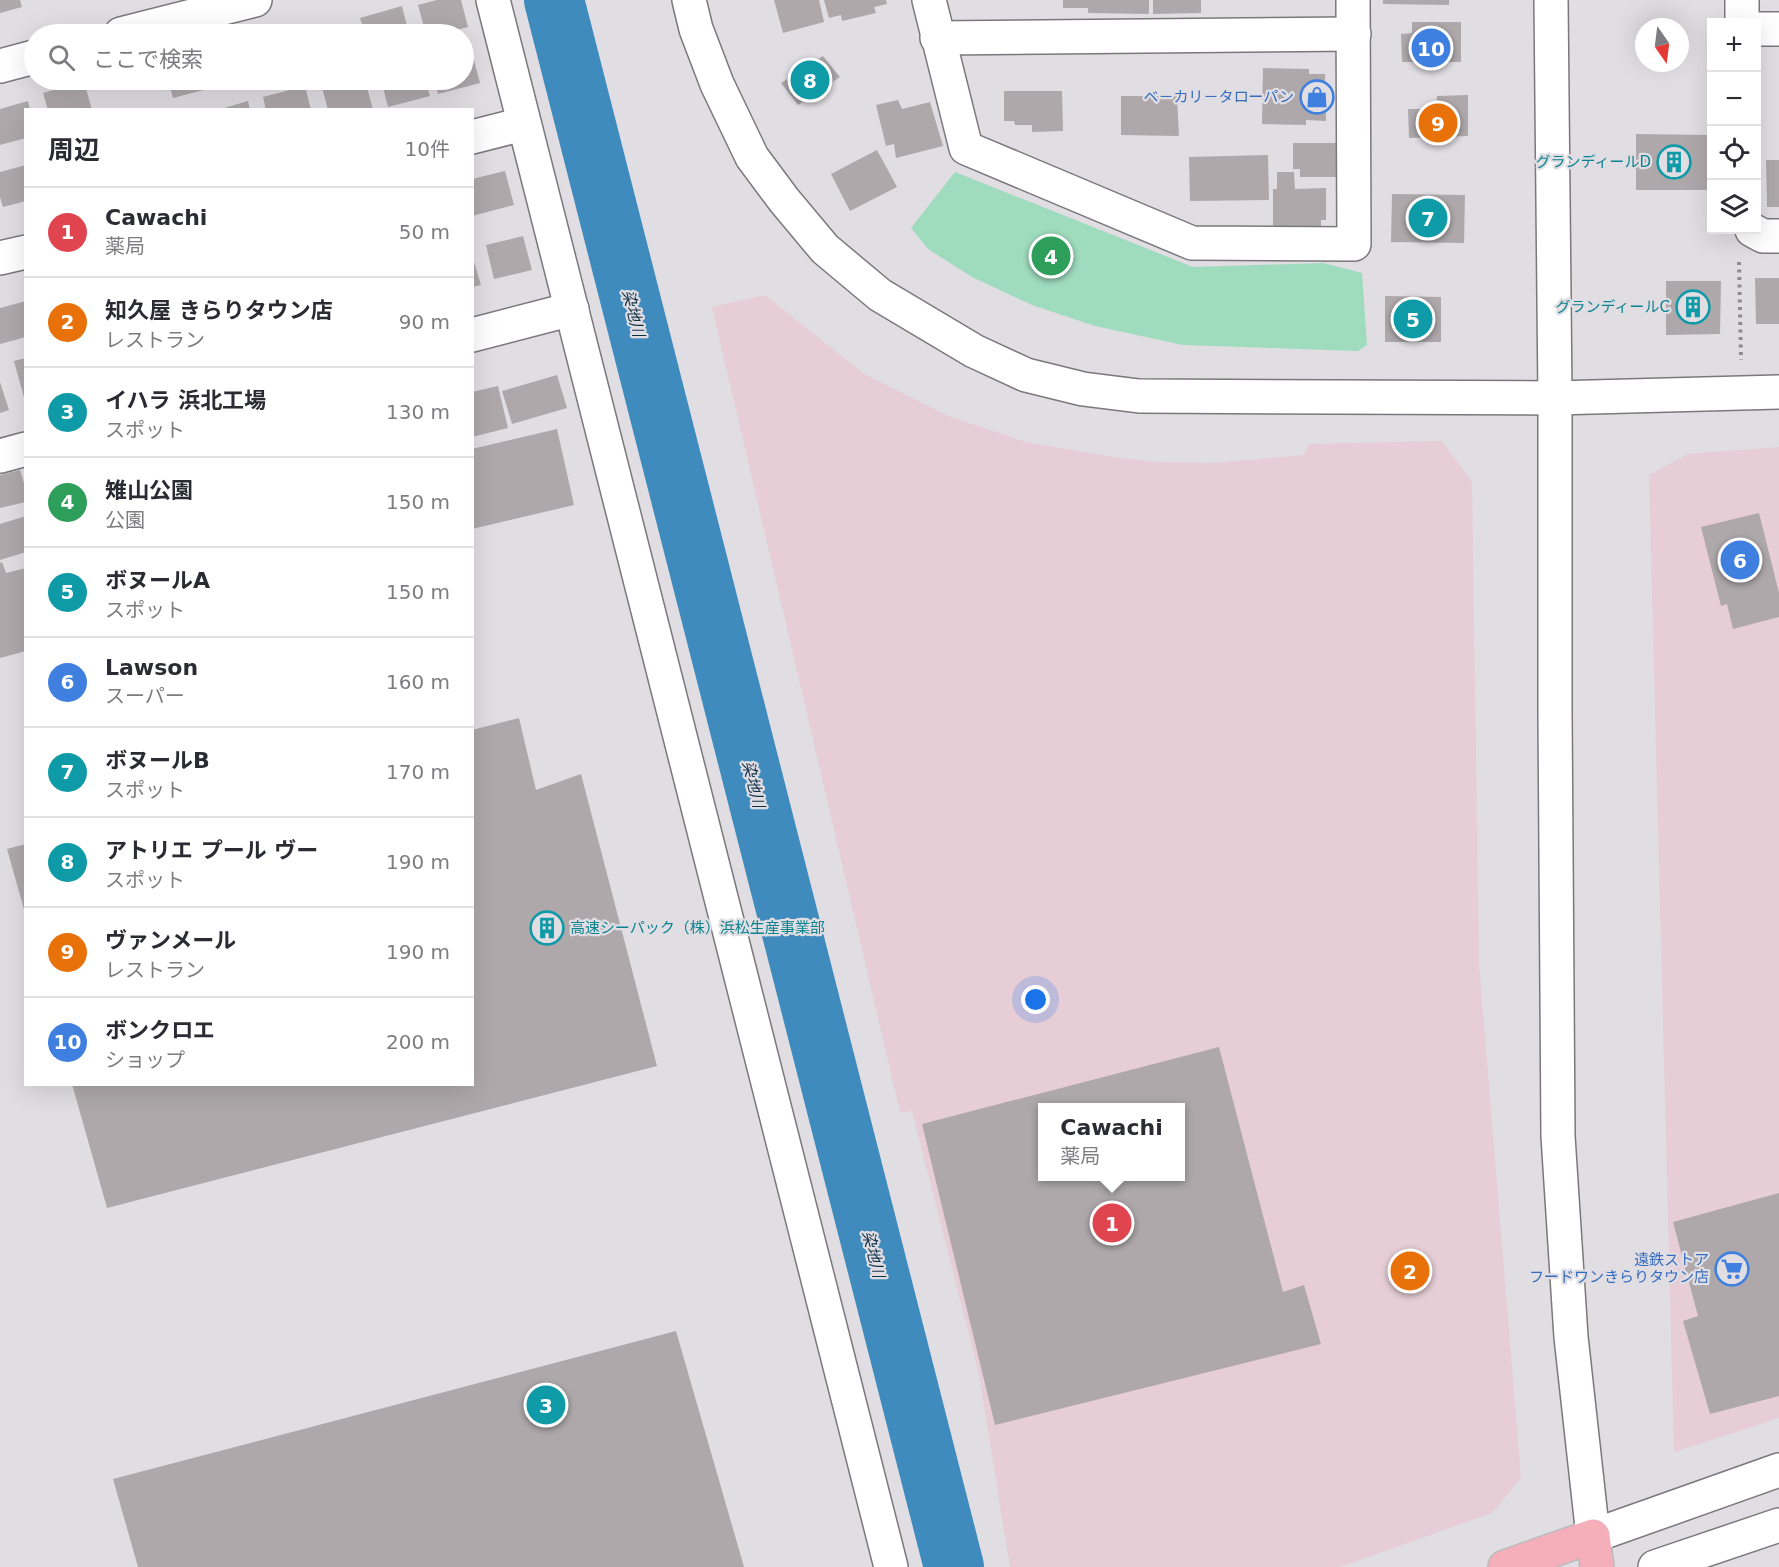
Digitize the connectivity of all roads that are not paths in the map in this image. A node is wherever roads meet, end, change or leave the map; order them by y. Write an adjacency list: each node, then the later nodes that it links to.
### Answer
1 (255, 0): 9 (street)
2 (493, 0): 16 (street)
3 (689, 0): 25 (street)
4 (929, 0): 13 (street)
5 (1353, 0): 12 (street)
6 (1551, 0): 25 (street)
7 (1742, 0): 8 (street)
8 (1742, 18)
9 (160, 24)
10 (1761, 29): 11 (street)
11 (1779, 29)
12 (1354, 34): 13 (street); 13 (street)
13 (938, 38)
14 (24, 60): 15 (street)
15 (0, 66)
16 (523, 124): 17 (street); 22 (street)
17 (474, 136)
18 (1779, 237): 19 (street)
19 (1746, 242)
20 (24, 252): 21 (street)
21 (0, 258)
22 (572, 309): 23 (street); 31 (street)
23 (474, 334)
24 (1779, 392): 25 (street)
25 (1555, 398): 30 (street)
26 (24, 450): 27 (street)
27 (0, 456)
28 (1779, 1470): 30 (street)
29 (1779, 1524): 33 (street)
30 (1595, 1552): 32 (main road)
31 (891, 1567)
32 (1505, 1567)
33 (1655, 1567)

